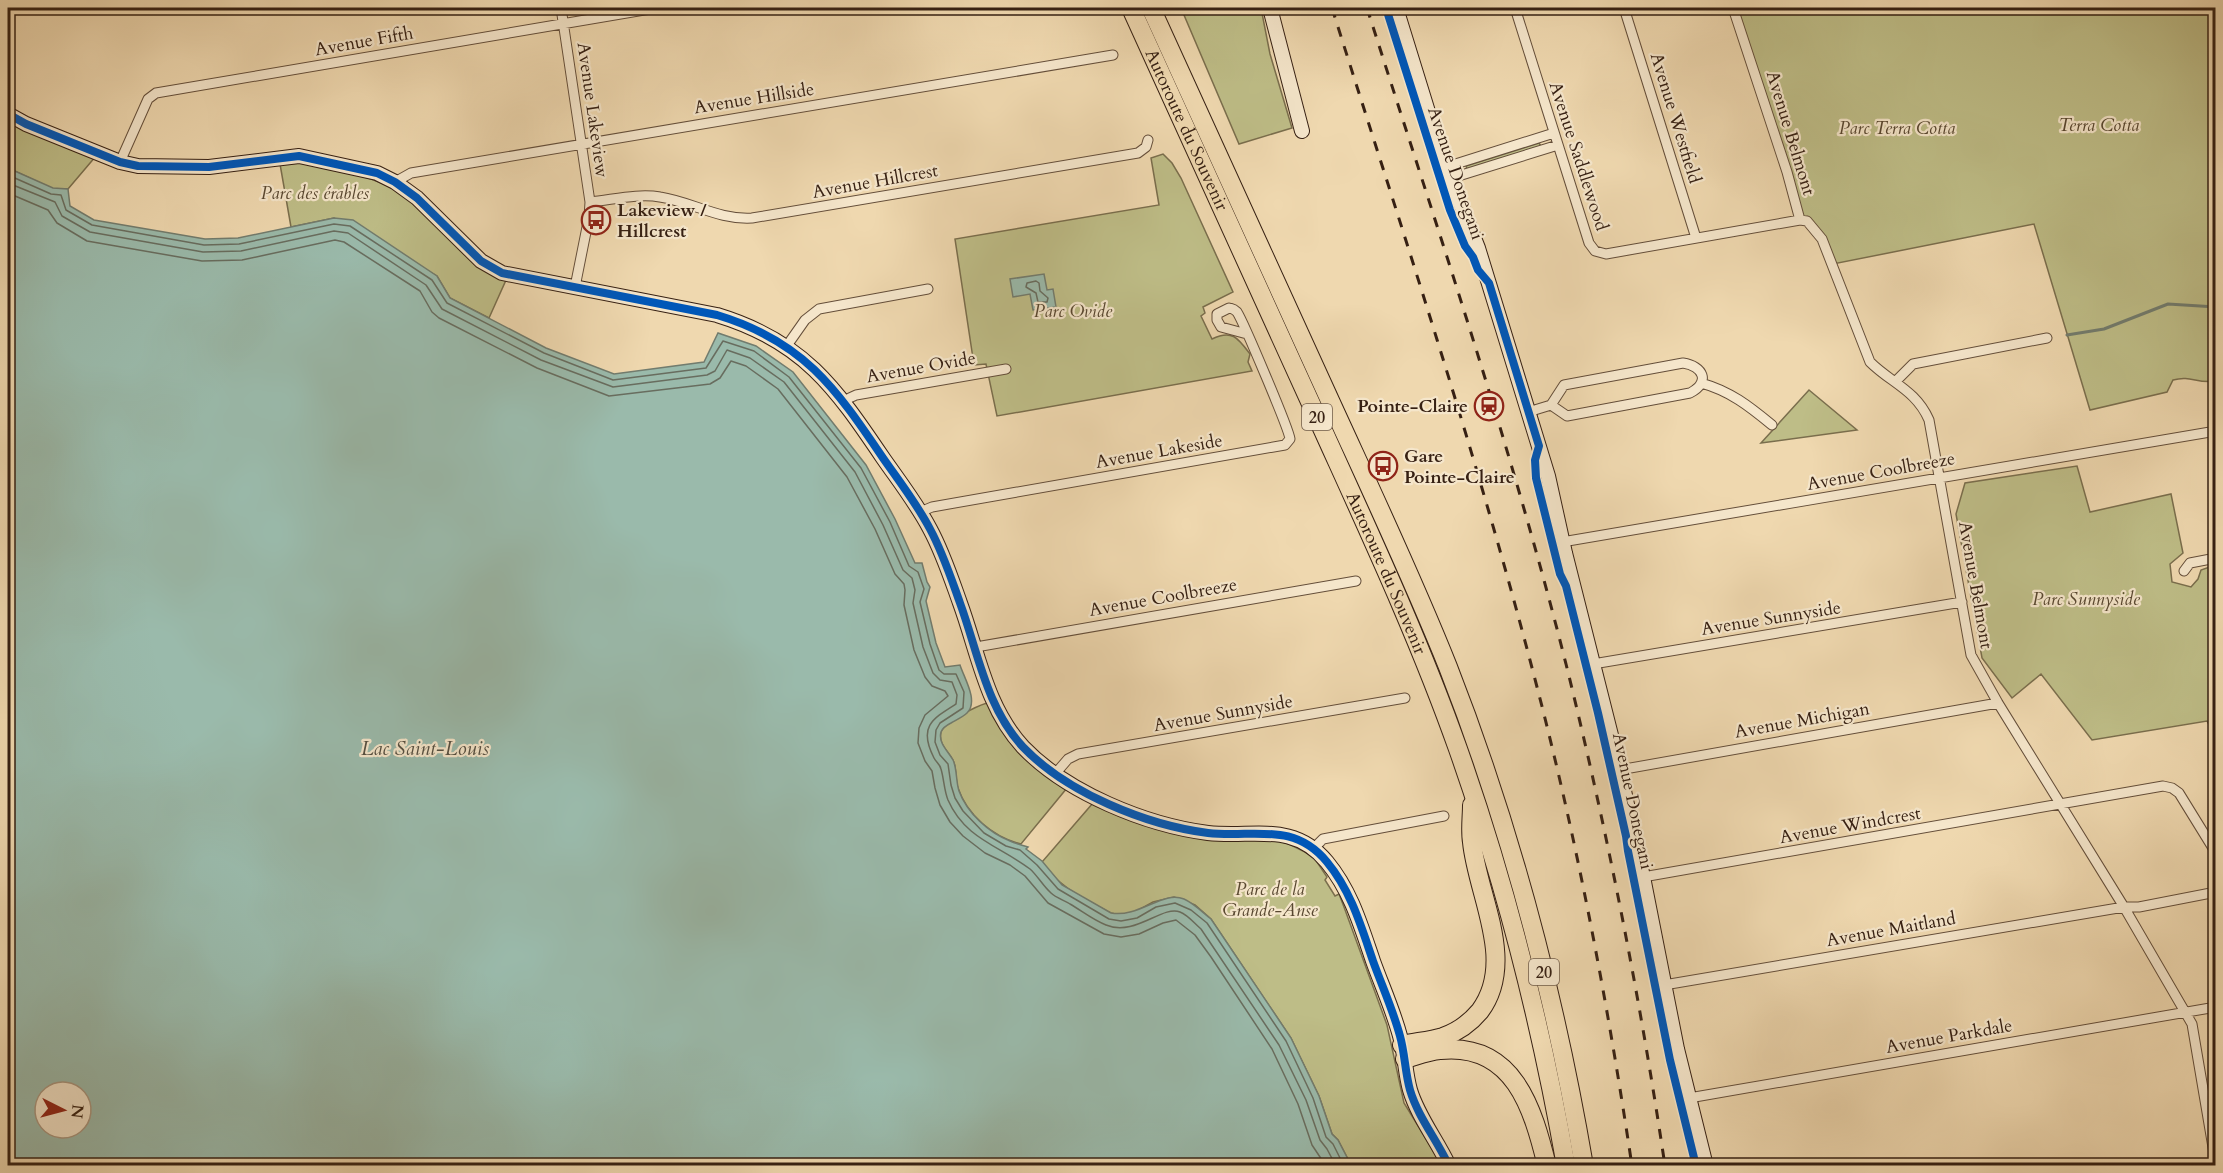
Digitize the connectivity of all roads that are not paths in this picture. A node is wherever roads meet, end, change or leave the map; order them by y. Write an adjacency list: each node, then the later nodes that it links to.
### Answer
1 (561, 8): 10 (street, Avenue Lakeview)
2 (656, 8): 10 (street, Avenue Fifth)
3 (1131, 8): 50 (highway, Autoroute du Souvenir / 20)
4 (1151, 8): 67 (highway, Autoroute du Souvenir / 20)
5 (1270, 8): 13 (street)
6 (1396, 8): 19 (street, Avenue Donegani)
7 (1515, 8): 14 (street, Avenue Saddlewood)
8 (1624, 8): 23 (street, Avenue Westfield)
9 (1733, 8): 22 (street, Avenue Belmont)
10 (564, 23): 16 (street, Avenue Lakeview); 18 (street, Avenue Fifth)
11 (1113, 55): 16 (street, Avenue Hillside)
12 (8, 114): 18 (street)
13 (1302, 131)
14 (1554, 133): 17 (street, Avenue Saddlewood); 19 (street)
15 (1148, 140): 21 (street, Avenue Hillcrest)
16 (581, 144): 20 (street, Avenue Hillside); 21 (street, Avenue Lakeview)
17 (1558, 145): 19 (street); 23 (street, Avenue Saddlewood)
18 (120, 162): 20 (street)
19 (1449, 172): 34 (street, Avenue Donegani)
20 (395, 182): 24 (street)
21 (590, 202): 24 (street, Avenue Lakeview)
22 (1800, 220): 23 (street, Avenue Saddlewood); 30 (street, Avenue Belmont)
23 (1696, 238)
24 (576, 287): 28 (street)
25 (928, 289): 28 (street)
26 (1247, 334): 38 (street, Avenue Lakeside)
27 (2048, 338): 30 (street)
28 (786, 346): 32 (street)
29 (1006, 369): 32 (street, Avenue Ovide)
30 (1896, 381): 37 (street, Avenue Belmont)
31 (1701, 383): 33 (street); 33 (street); 35 (street)
32 (843, 400): 38 (street)
33 (1551, 405): 34 (street)
34 (1528, 412): 39 (street, Avenue Donegani)
35 (1772, 425)
36 (2216, 431): 37 (street, Avenue Coolbreeze)
37 (1940, 478): 39 (street, Avenue Coolbreeze); 43 (street, Avenue Belmont)
38 (920, 512): 44 (street)
39 (1562, 542): 45 (street, Avenue Donegani)
40 (2216, 558): 41 (street)
41 (2184, 571)
42 (1356, 581): 44 (street, Avenue Coolbreeze)
43 (1962, 602): 45 (street, Avenue Sunnyside); 47 (street, Avenue Belmont)
44 (976, 647): 49 (street)
45 (1593, 664): 48 (street, Avenue Donegani)
46 (1405, 698): 49 (street, Avenue Sunnyside)
47 (1998, 703): 48 (street, Avenue Michigan); 51 (street, Avenue Belmont)
48 (1619, 770): 55 (street, Avenue Donegani)
49 (1055, 774): 53 (street)
50 (1472, 791): 61 (highway); 66 (highway, Autoroute du Souvenir / 20)
51 (2062, 806): 54 (street, Avenue Windcrest); 55 (street, Avenue Windcrest); 57 (street, Avenue Belmont)
52 (1444, 816): 53 (street)
53 (1313, 849): 61 (street)
54 (2216, 853)
55 (1643, 878): 58 (street, Avenue Donegani)
56 (2216, 892): 57 (street, Avenue Maitland)
57 (2124, 907): 58 (street, Avenue Maitland); 60 (street, Avenue Belmont)
58 (1664, 985): 62 (street, Avenue Donegani)
59 (2216, 1007): 60 (street, Avenue Parkdale)
60 (2186, 1012): 62 (street, Avenue Parkdale); 63 (street, Avenue Belmont)
61 (1403, 1052): 64 (street); 65 (highway)
62 (1689, 1098): 68 (street, Avenue Donegani)
63 (2216, 1165)
64 (1449, 1166)
65 (1547, 1166)
66 (1566, 1166)
67 (1584, 1166)
68 (1706, 1166)

